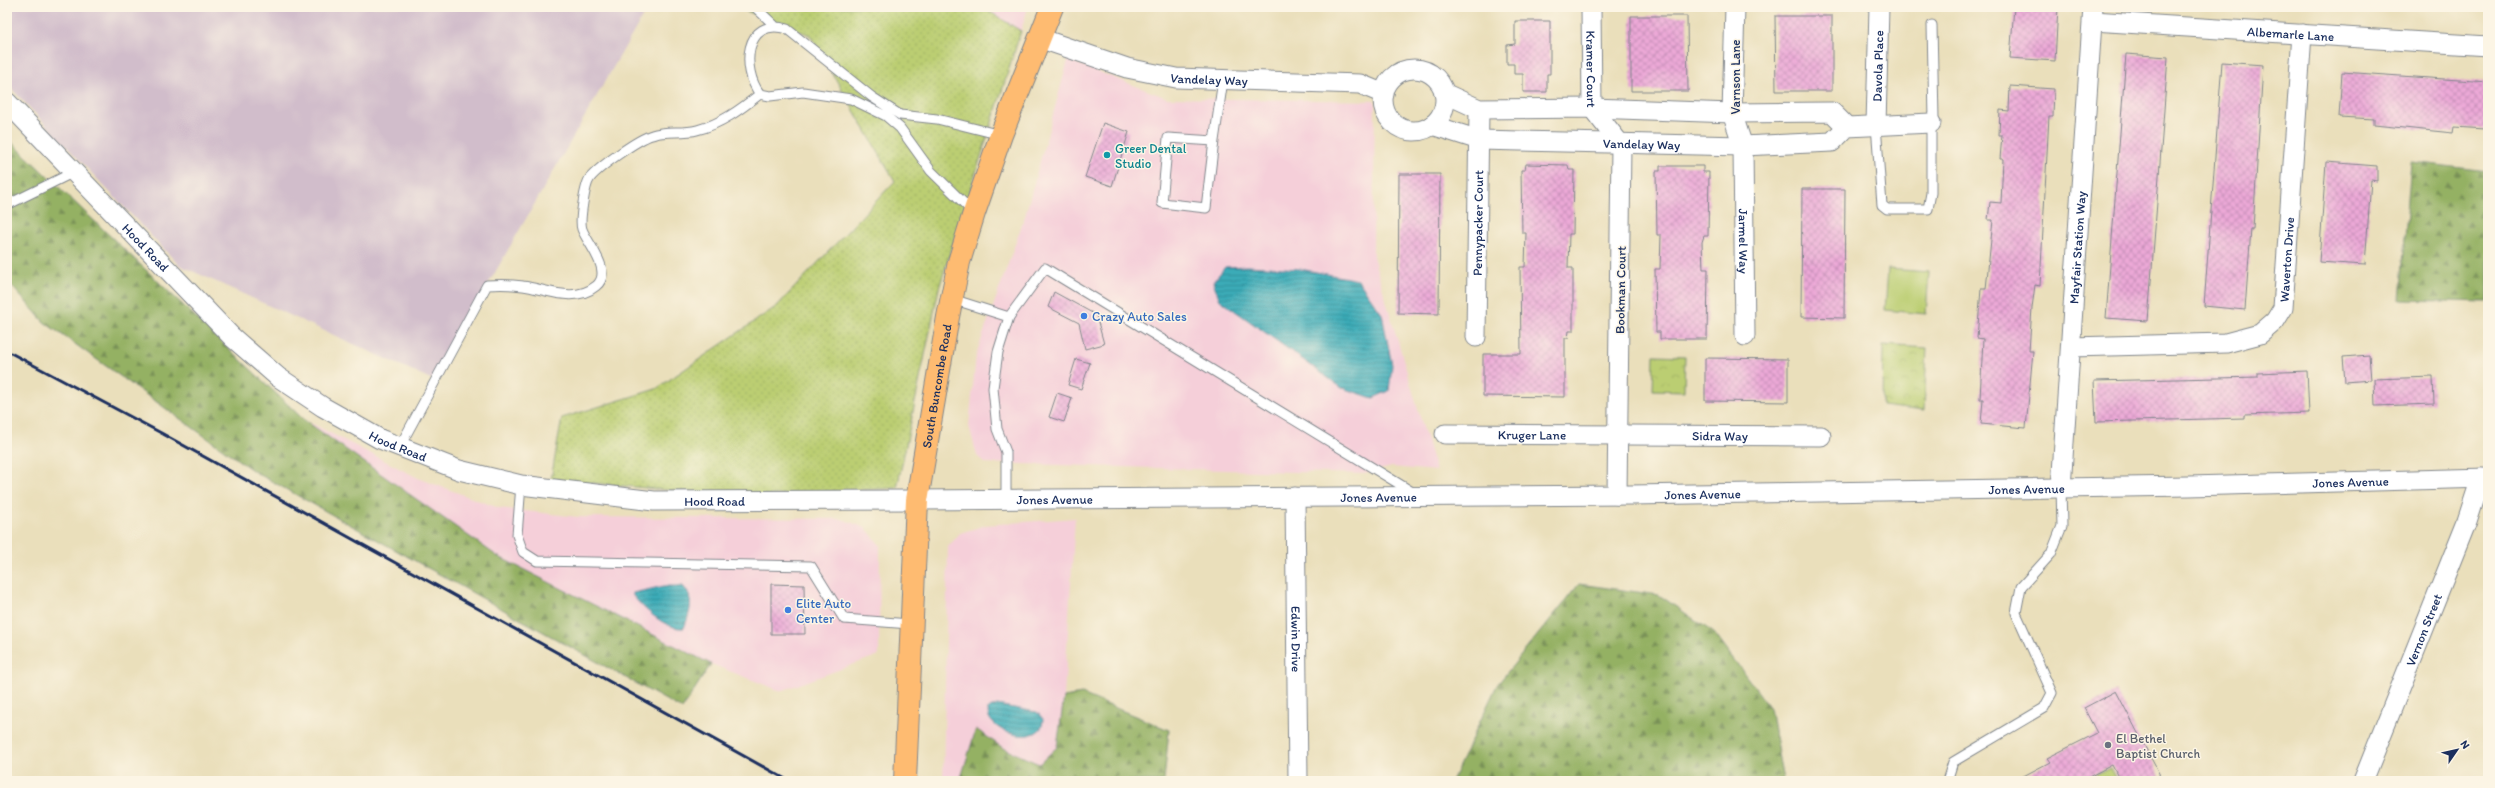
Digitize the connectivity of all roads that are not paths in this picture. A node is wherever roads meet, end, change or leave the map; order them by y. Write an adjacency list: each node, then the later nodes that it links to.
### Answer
1 (755, 7): 7 (lane)
2 (1052, 7): 10 (main road, South Buncombe Road)
3 (1591, 7): 17 (street, Kramer Court)
4 (1735, 7): 20 (street, Varnson Lane)
5 (1879, 7): 23 (street, Davola Place)
6 (2093, 14): 9 (street, Albemarle Lane); 37 (street, Mayfair Station Way)
7 (774, 25): 14 (lane); 19 (lane)
8 (1932, 25): 21 (lane)
9 (2302, 34): 11 (street, Albemarle Lane); 37 (street, Waverton Drive)
10 (1039, 38): 12 (street, Vandelay Way); 25 (main road, South Buncombe Road)
11 (2488, 46)
12 (1223, 80): 15 (street, Vandelay Way); 27 (lane)
13 (1444, 93): 15 (street); 18 (street); 22 (street)
14 (760, 94): 19 (lane); 41 (lane)
15 (1384, 94): 22 (street)
16 (7, 102): 30 (street, Hood Road)
17 (1592, 108): 18 (street); 20 (street); 28 (street, Kramer Court)
18 (1479, 109): 26 (street, Pennypacker Court)
19 (888, 113): 25 (lane); 32 (lane)
20 (1732, 113): 24 (street); 29 (street, Varnson Lane)
21 (1931, 123): 23 (street); 23 (lane)
22 (1432, 125): 26 (street, Vandelay Way)
23 (1876, 125): 24 (street)
24 (1847, 127): 29 (street, Vandelay Way)
25 (1001, 135): 32 (main road, South Buncombe Road)
26 (1479, 140): 28 (street, Vandelay Way); 36 (street, Pennypacker Court)
27 (1214, 141): 27 (lane)
28 (1622, 145): 29 (street, Vandelay Way); 39 (street, Bookman Court)
29 (1743, 146): 35 (street, Jarmel Way)
30 (74, 172): 31 (lane); 41 (street, Hood Road)
31 (7, 205)
32 (974, 213): 33 (main road, South Buncombe Road)
33 (952, 299): 34 (lane); 49 (main road, South Buncombe Road)
34 (1009, 317): 46 (lane); 48 (lane)
35 (1745, 336)
36 (1476, 337)
37 (2071, 347): 44 (street, Mayfair Station Way)
38 (1445, 434): 39 (street, Kruger Lane)
39 (1619, 436): 40 (street, Sidra Way); 45 (street, Bookman Court)
40 (1821, 436)
41 (399, 448): 43 (street, Hood Road)
42 (2485, 478): 44 (street, Jones Avenue); 54 (street, Vernon Street)
43 (521, 485): 49 (street, Hood Road); 50 (lane)
44 (2061, 488): 45 (street, Jones Avenue); 53 (lane)
45 (1617, 495): 46 (street, Jones Avenue)
46 (1418, 496): 47 (street, Jones Avenue)
47 (1295, 497): 48 (street, Jones Avenue); 52 (street, Edwin Drive)
48 (1006, 499): 49 (street, Jones Avenue)
49 (917, 500): 50 (main road, South Buncombe Road)
50 (910, 624): 51 (main road, South Buncombe Road)
51 (905, 781)
52 (1298, 781)
53 (1947, 781)
54 (2363, 781)

